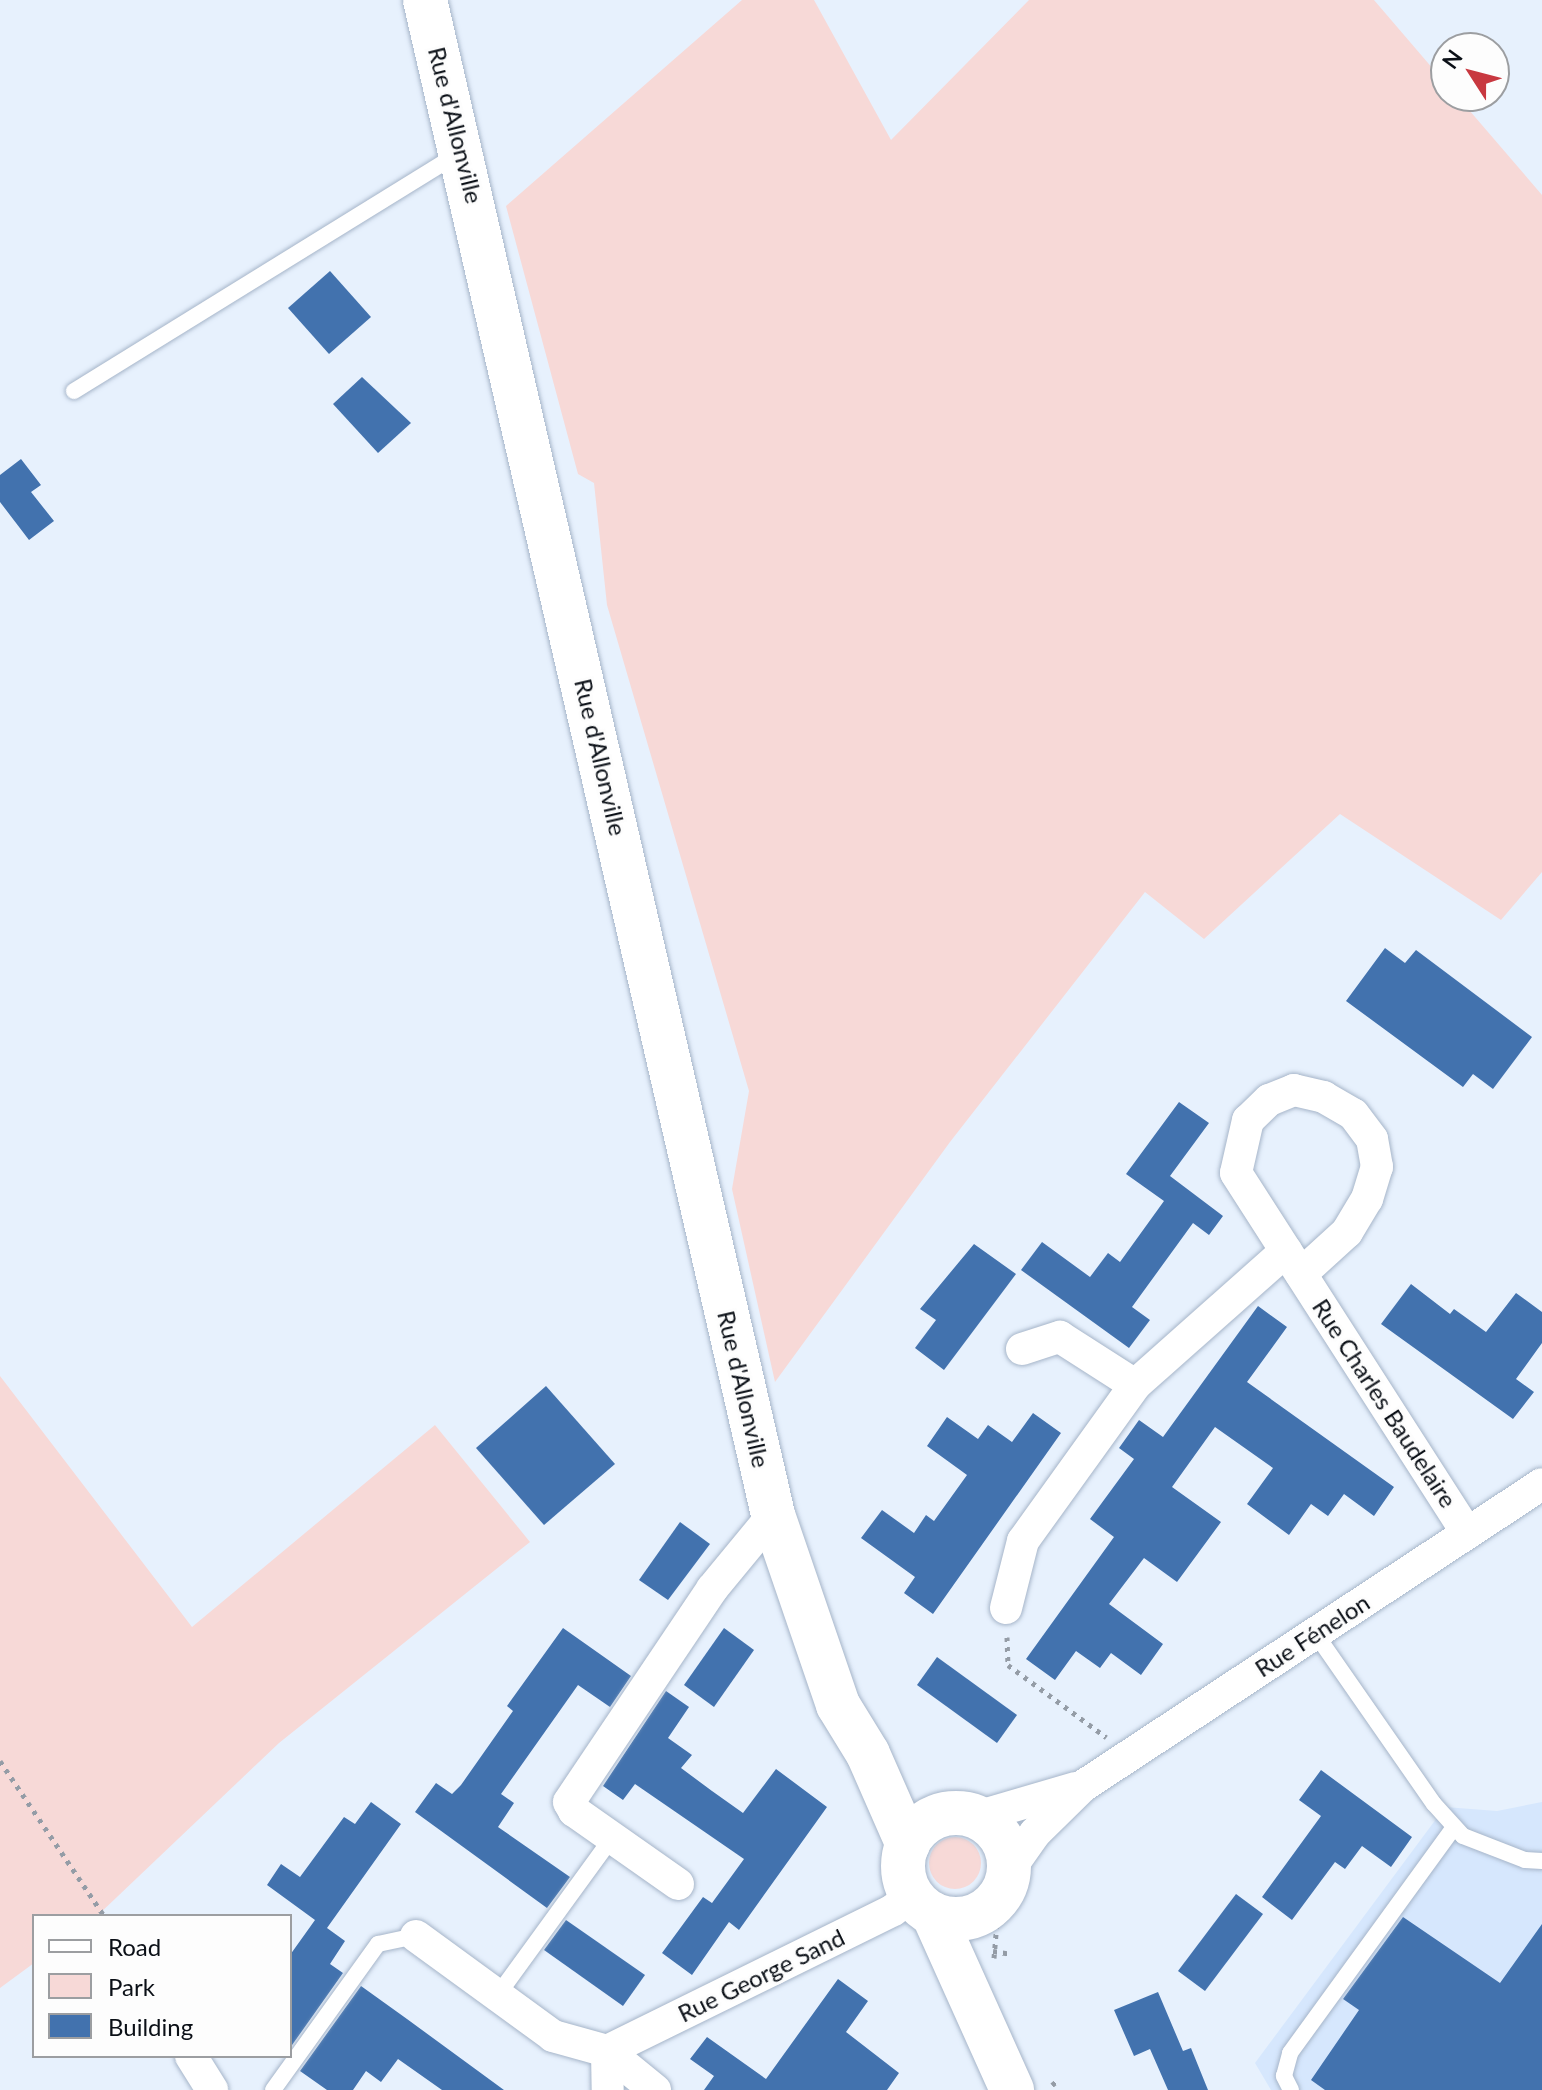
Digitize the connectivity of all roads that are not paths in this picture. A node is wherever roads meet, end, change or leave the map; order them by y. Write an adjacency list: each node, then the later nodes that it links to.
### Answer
1 (425, 0): 2 (main road, Rue d'Allonville)
2 (463, 150): 3 (lane); 8 (main road, Rue d'Allonville)
3 (74, 391)
4 (1294, 1263): 4 (street, Rue Charles Baudelaire); 6 (street); 9 (street, Rue Charles Baudelaire)
5 (1022, 1349): 6 (street)
6 (1135, 1385): 10 (street)
7 (1542, 1484): 9 (street, Rue Fénelon)
8 (773, 1515): 12 (main road, Rue d'Allonville); 16 (street)
9 (1467, 1533): 11 (street, Rue Fénelon)
10 (1006, 1608)
11 (1315, 1633): 13 (street, Rue Fénelon); 15 (lane)
12 (868, 1754): 14 (main road, Rue d'Allonville); 17 (main road, Rue d'Allonville)
13 (1083, 1786): 14 (street, Rue Fénelon); 19 (street, Rue Fénelon)
14 (962, 1815): 17 (main road); 19 (main road)
15 (1454, 1827): 18 (lane); 32 (lane)
16 (612, 1838): 20 (street); 24 (lane)
17 (908, 1845): 21 (main road)
18 (1542, 1861)
19 (1009, 1870): 22 (main road)
20 (678, 1884)
21 (922, 1905): 22 (main road); 25 (street, Rue George Sand); 27 (main road)
22 (989, 1908): 27 (main road)
23 (416, 1936): 24 (street); 29 (lane)
24 (497, 1996): 25 (street)
25 (607, 2051): 30 (street); 31 (street)
26 (192, 2058): 28 (street)
27 (1031, 2080)
28 (212, 2090)
29 (273, 2090)
30 (608, 2090)
31 (655, 2090)
32 (1291, 2090)

